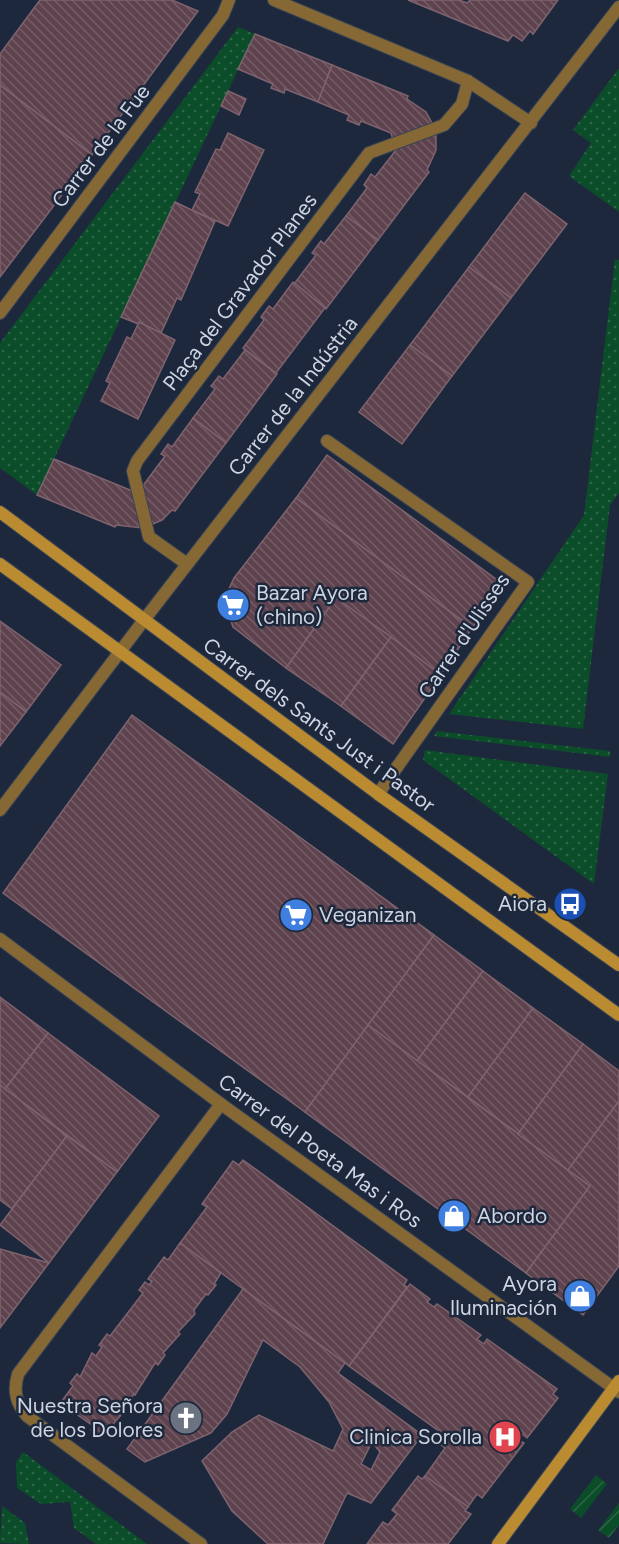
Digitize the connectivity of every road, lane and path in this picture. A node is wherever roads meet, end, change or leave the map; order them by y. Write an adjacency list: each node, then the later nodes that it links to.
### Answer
1 (229, 0): 6 (street, Carrer de la Fue)
2 (274, 0): 4 (street)
3 (619, 7): 5 (street, Carrer de la Indústria)
4 (468, 81): 5 (street); 10 (street, Plaça del Gravador Planes)
5 (531, 123): 10 (street, Carrer de la Indústria)
6 (0, 313)
7 (327, 441): 13 (street, Carrer d'Ulisses)
8 (0, 512): 11 (street, Carrer dels Sants Just i Pastor)
9 (0, 564): 12 (street)
10 (187, 564): 11 (street, Carrer de la Indústria)
11 (144, 620): 12 (street, Carrer de la Indústria); 13 (street, Carrer dels Sants Just i Pastor)
12 (120, 652): 14 (street, Carrer de la Indústria); 17 (street)
13 (378, 794): 16 (street, Carrer dels Sants Just i Pastor)
14 (0, 810)
15 (0, 939): 18 (street, Carrer del Poeta Mas i Ros)
16 (619, 965)
17 (619, 1015)
18 (221, 1104): 19 (street, Carrer del Poeta Mas i Ros); 20 (street)
19 (617, 1387): 21 (street)
20 (201, 1544)
21 (498, 1544)

